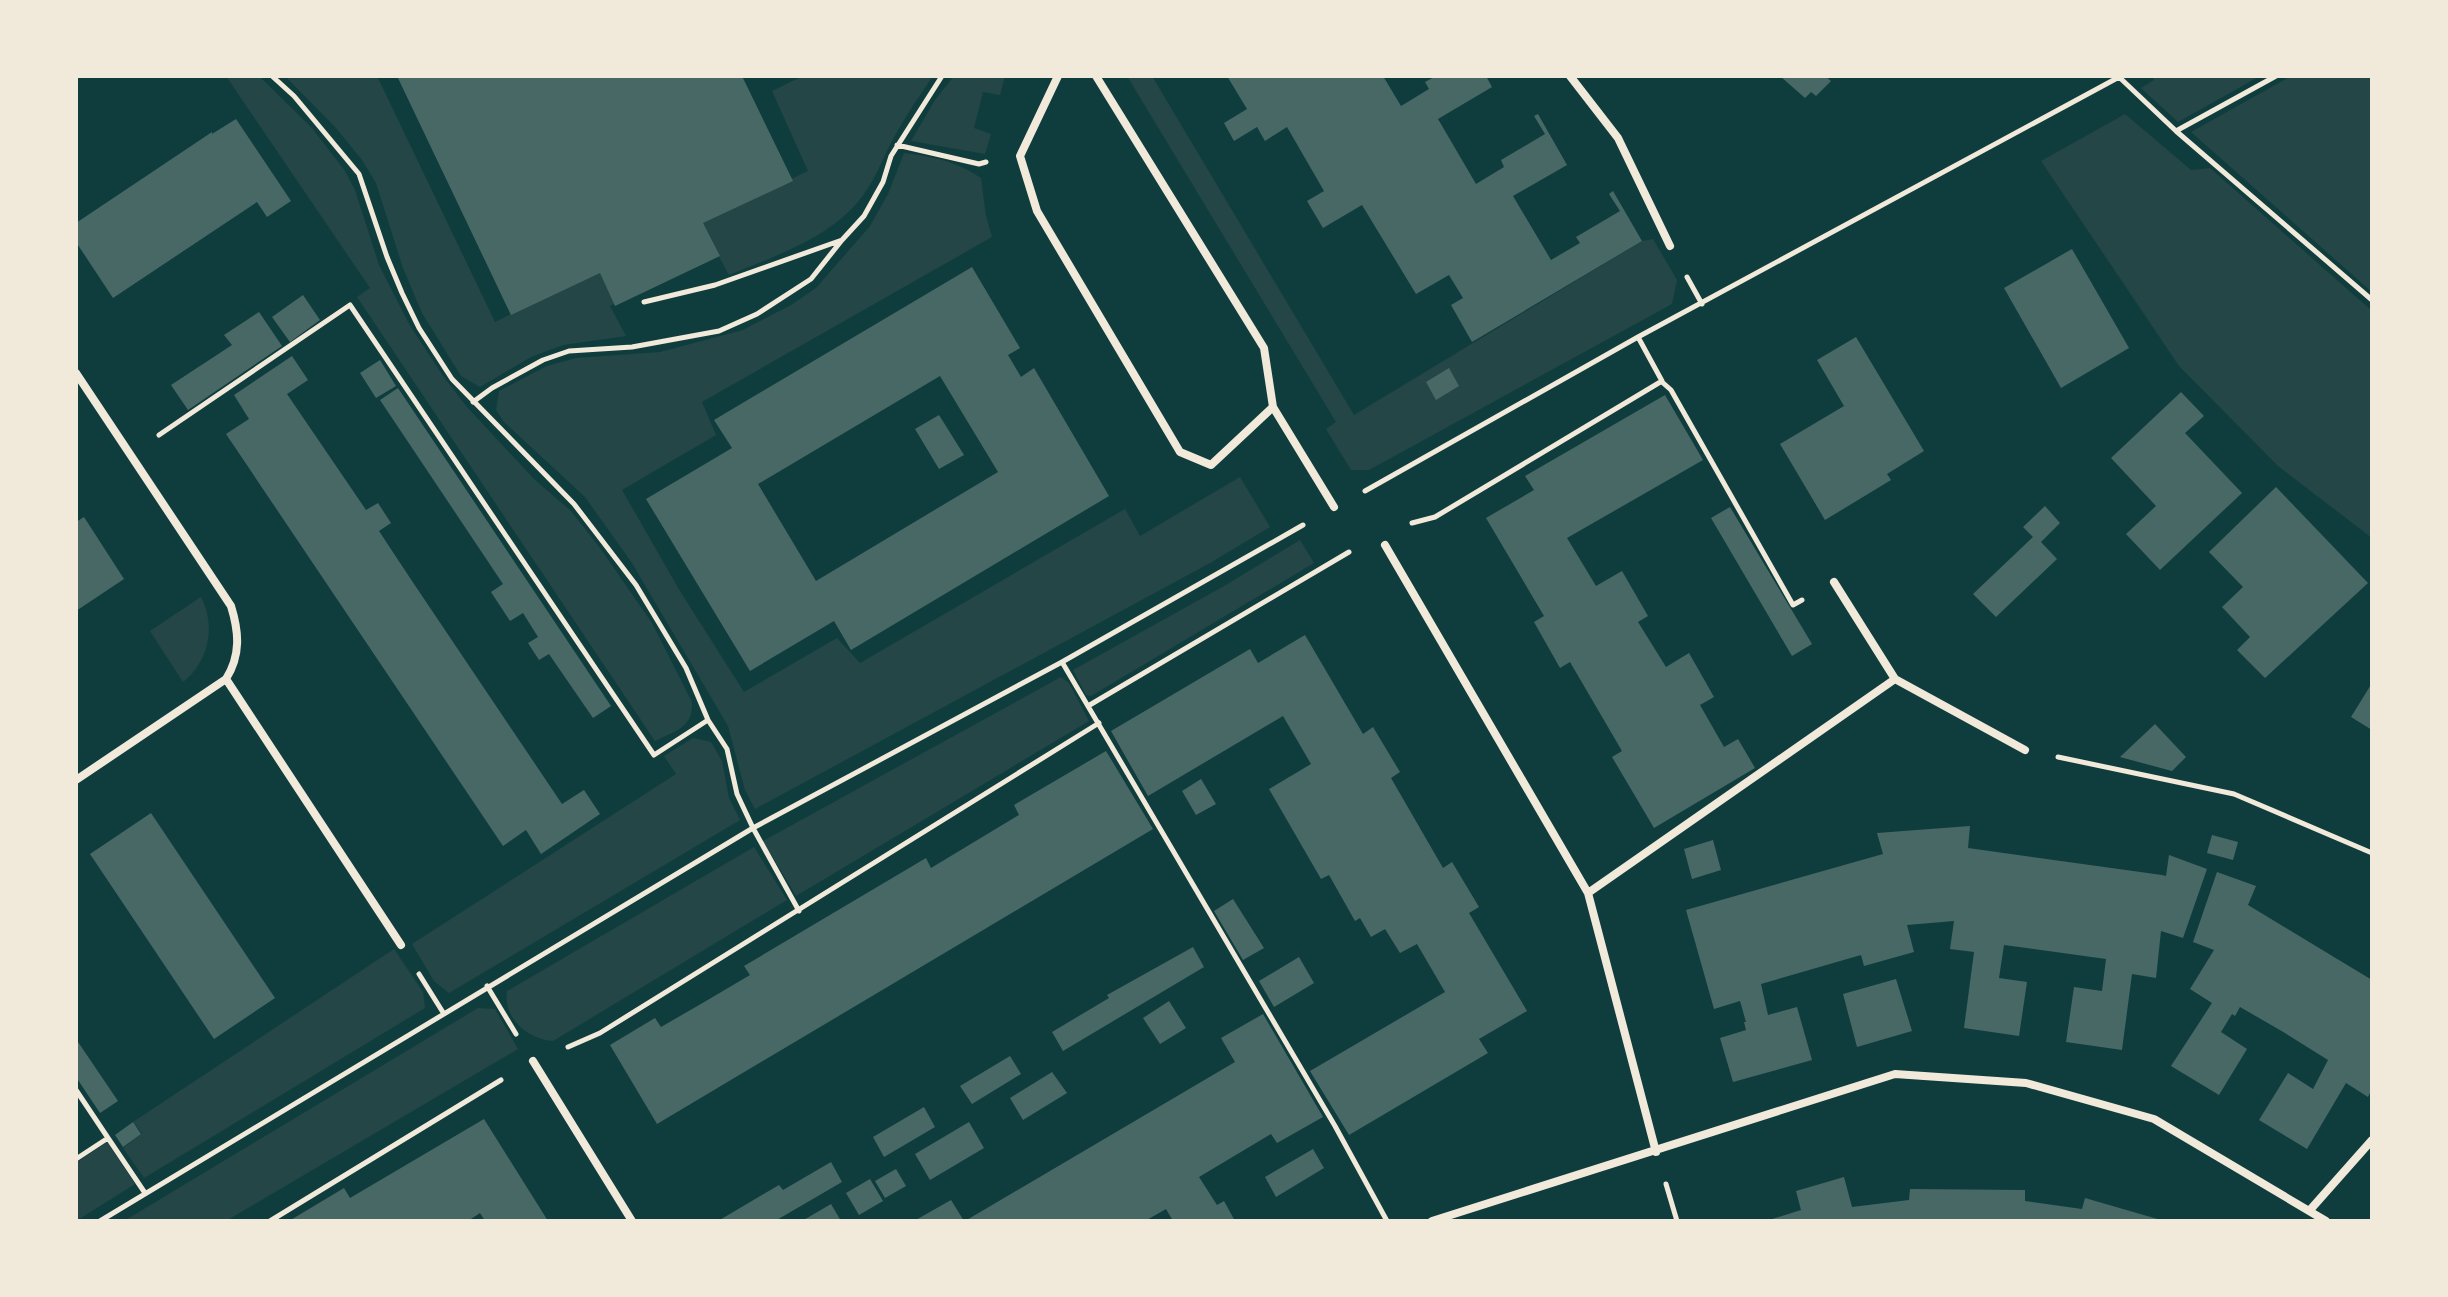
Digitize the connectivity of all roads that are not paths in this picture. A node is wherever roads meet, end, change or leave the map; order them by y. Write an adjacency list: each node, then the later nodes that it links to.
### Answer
1 (1058, 76): 6 (street)
2 (1096, 76): 6 (street)
3 (1570, 76): 4 (street)
4 (1670, 246)
5 (76, 373): 10 (street)
6 (1273, 407): 7 (street)
7 (1334, 507)
8 (1385, 545): 14 (street)
9 (1834, 582): 11 (street)
10 (226, 679): 13 (street); 15 (street)
11 (1895, 679): 12 (street); 14 (street)
12 (2025, 750)
13 (76, 780)
14 (1588, 893): 18 (street)
15 (401, 945)
16 (533, 1061): 20 (street)
17 (2372, 1140): 19 (street)
18 (1656, 1152): 19 (street); 21 (street)
19 (2310, 1210): 22 (street)
20 (632, 1221)
21 (1432, 1221)
22 (2326, 1221)

